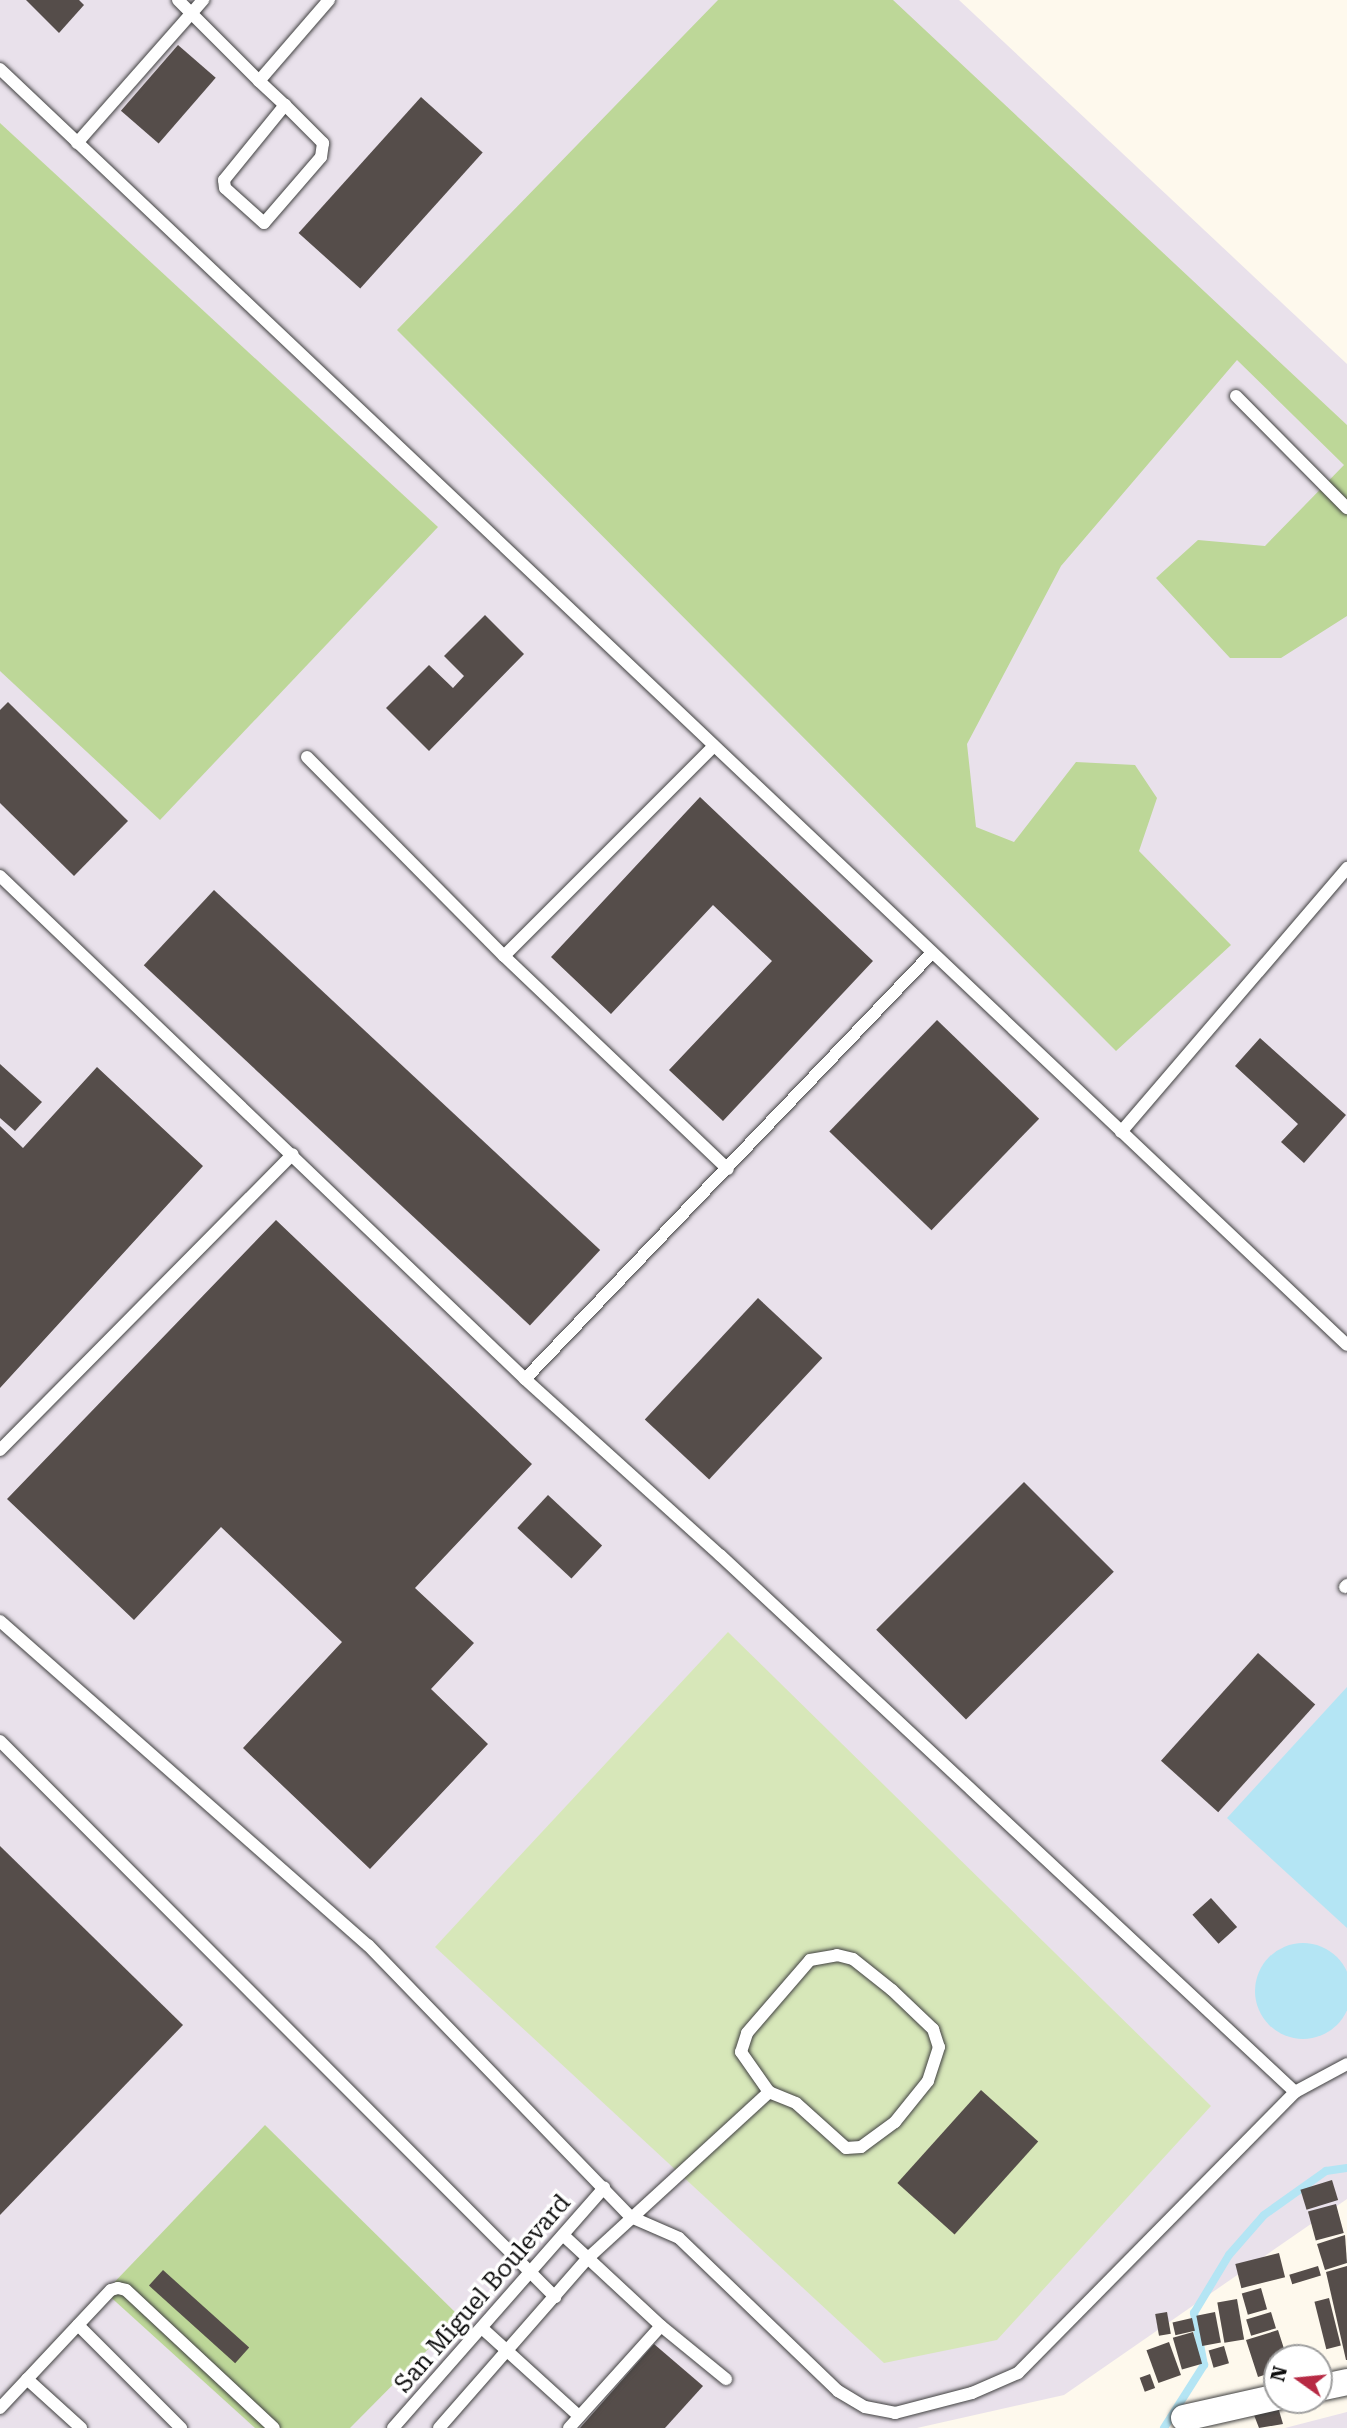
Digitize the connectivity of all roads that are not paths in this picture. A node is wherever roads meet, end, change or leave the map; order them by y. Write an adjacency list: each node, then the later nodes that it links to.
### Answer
1 (178, 0): 4 (lane)
2 (204, 0): 4 (lane)
3 (329, 0): 6 (lane)
4 (192, 14): 6 (lane); 8 (lane)
5 (0, 69): 8 (lane)
6 (259, 81): 7 (lane)
7 (285, 105): 7 (lane)
8 (77, 143): 11 (lane)
9 (1236, 396): 10 (lane)
10 (1347, 508)
11 (712, 748): 15 (lane); 16 (lane)
12 (307, 757): 16 (lane)
13 (1347, 868): 17 (lane)
14 (0, 876): 18 (lane)
15 (931, 954): 17 (lane); 19 (lane)
16 (504, 956): 19 (lane)
17 (1121, 1132): 20 (lane)
18 (293, 1154): 21 (lane); 22 (lane)
19 (728, 1169): 21 (lane)
20 (1347, 1345)
21 (525, 1379): 27 (lane)
22 (0, 1450)
23 (0, 1621): 28 (lane)
24 (0, 1741): 32 (lane)
25 (1347, 2064): 27 (lane)
26 (769, 2092): 26 (lane); 29 (lane)
27 (1295, 2092): 29 (lane)
28 (604, 2188): 29 (lane); 30 (lane, San Miguel Boulevard)
29 (631, 2217): 31 (lane)
30 (563, 2235): 31 (lane); 32 (lane, San Miguel Boulevard)
31 (588, 2259): 33 (lane); 35 (lane)
32 (532, 2273): 33 (lane); 36 (lane, San Miguel Boulevard)
33 (555, 2297): 37 (lane)
34 (78, 2325): 38 (lane); 45 (lane); 46 (lane)
35 (662, 2326): 39 (lane); 42 (lane)
36 (483, 2329): 37 (lane); 47 (lane, San Miguel Boulevard)
37 (506, 2352): 42 (lane); 48 (lane)
38 (27, 2379): 41 (lane); 44 (lane)
39 (726, 2379)
40 (1263, 2401): 43 (street)
41 (0, 2408)
42 (579, 2416): 49 (lane)
43 (1184, 2418)
44 (81, 2428)
45 (181, 2428)
46 (274, 2428)
47 (393, 2428)
48 (439, 2428)
49 (569, 2428)

